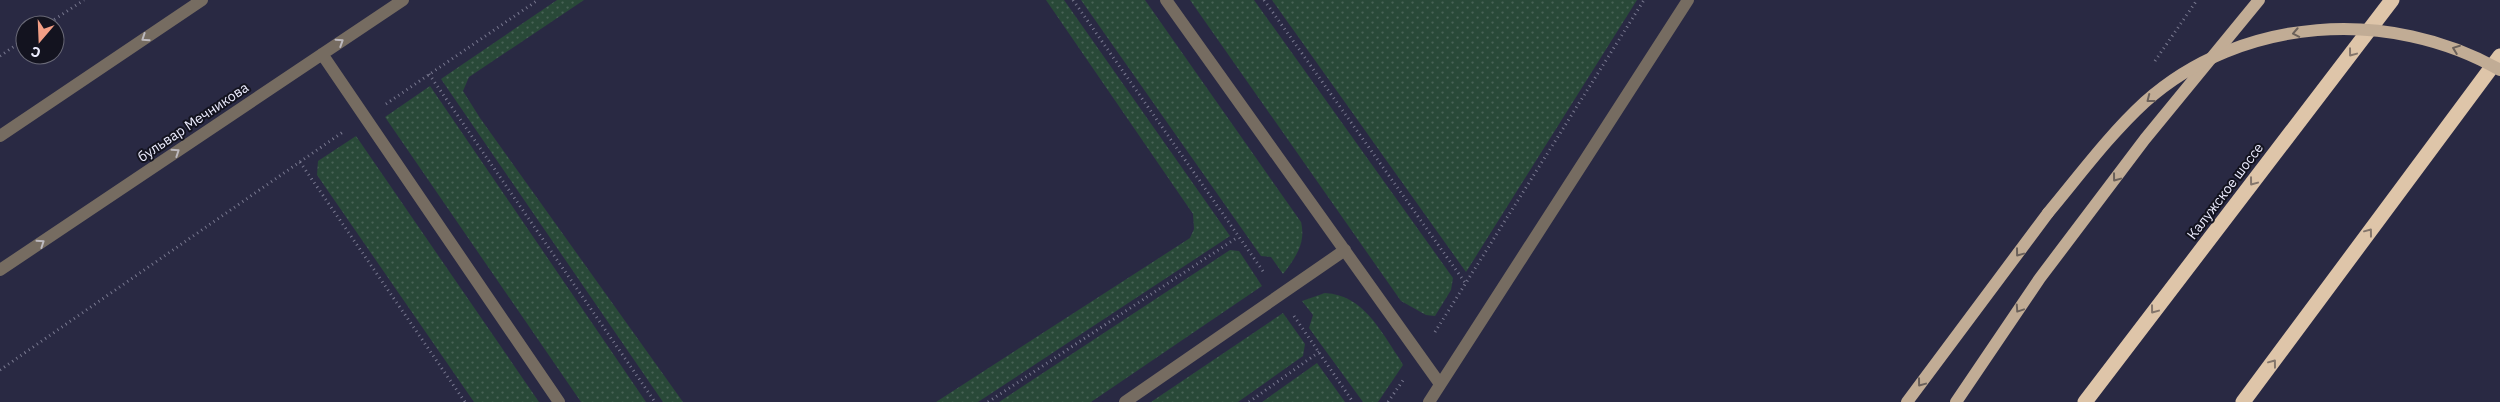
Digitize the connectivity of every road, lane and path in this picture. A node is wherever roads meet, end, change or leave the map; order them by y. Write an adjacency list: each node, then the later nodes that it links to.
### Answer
1 (84, 0): 12 (path)
2 (202, 0): 20 (street, one-way to 20)
3 (403, 0): 14 (street, бульвар Мечникова, one-way to 3)
4 (538, 0): 18 (path)
5 (1073, 0): 22 (path)
6 (1166, 0): 23 (street)
7 (1264, 0): 8 (path)
8 (1644, 0)
9 (1688, 0): 28 (street)
10 (2259, 0): 38 (main road, one-way to 38)
11 (2392, 0): 39 (highway, Калужское шоссе, one-way to 39)
12 (61, 15)
13 (15, 46): 15 (path)
14 (322, 54): 19 (street); 24 (street, бульвар Мечникова, one-way to 14)
15 (0, 56)
16 (2500, 56): 40 (highway, one-way to 16)
17 (2500, 70): 37 (main road, one-way to 37, bridge)
18 (429, 74): 19 (path); 31 (path)
19 (366, 117): 21 (path); 30 (street)
20 (0, 136)
21 (300, 162): 27 (path); 29 (path)
22 (1238, 236): 25 (path); 32 (path)
23 (1345, 250): 25 (street); 28 (street)
24 (0, 270)
25 (1279, 295): 26 (path); 33 (street)
26 (1319, 352): 34 (path); 35 (path)
27 (0, 370)
28 (1440, 384): 36 (street)
29 (465, 402)
30 (559, 402)
31 (655, 402)
32 (988, 402)
33 (1125, 402)
34 (1249, 402)
35 (1354, 402)
36 (1429, 402)
37 (1907, 402)
38 (1956, 402)
39 (2085, 402)
40 (2244, 402)

